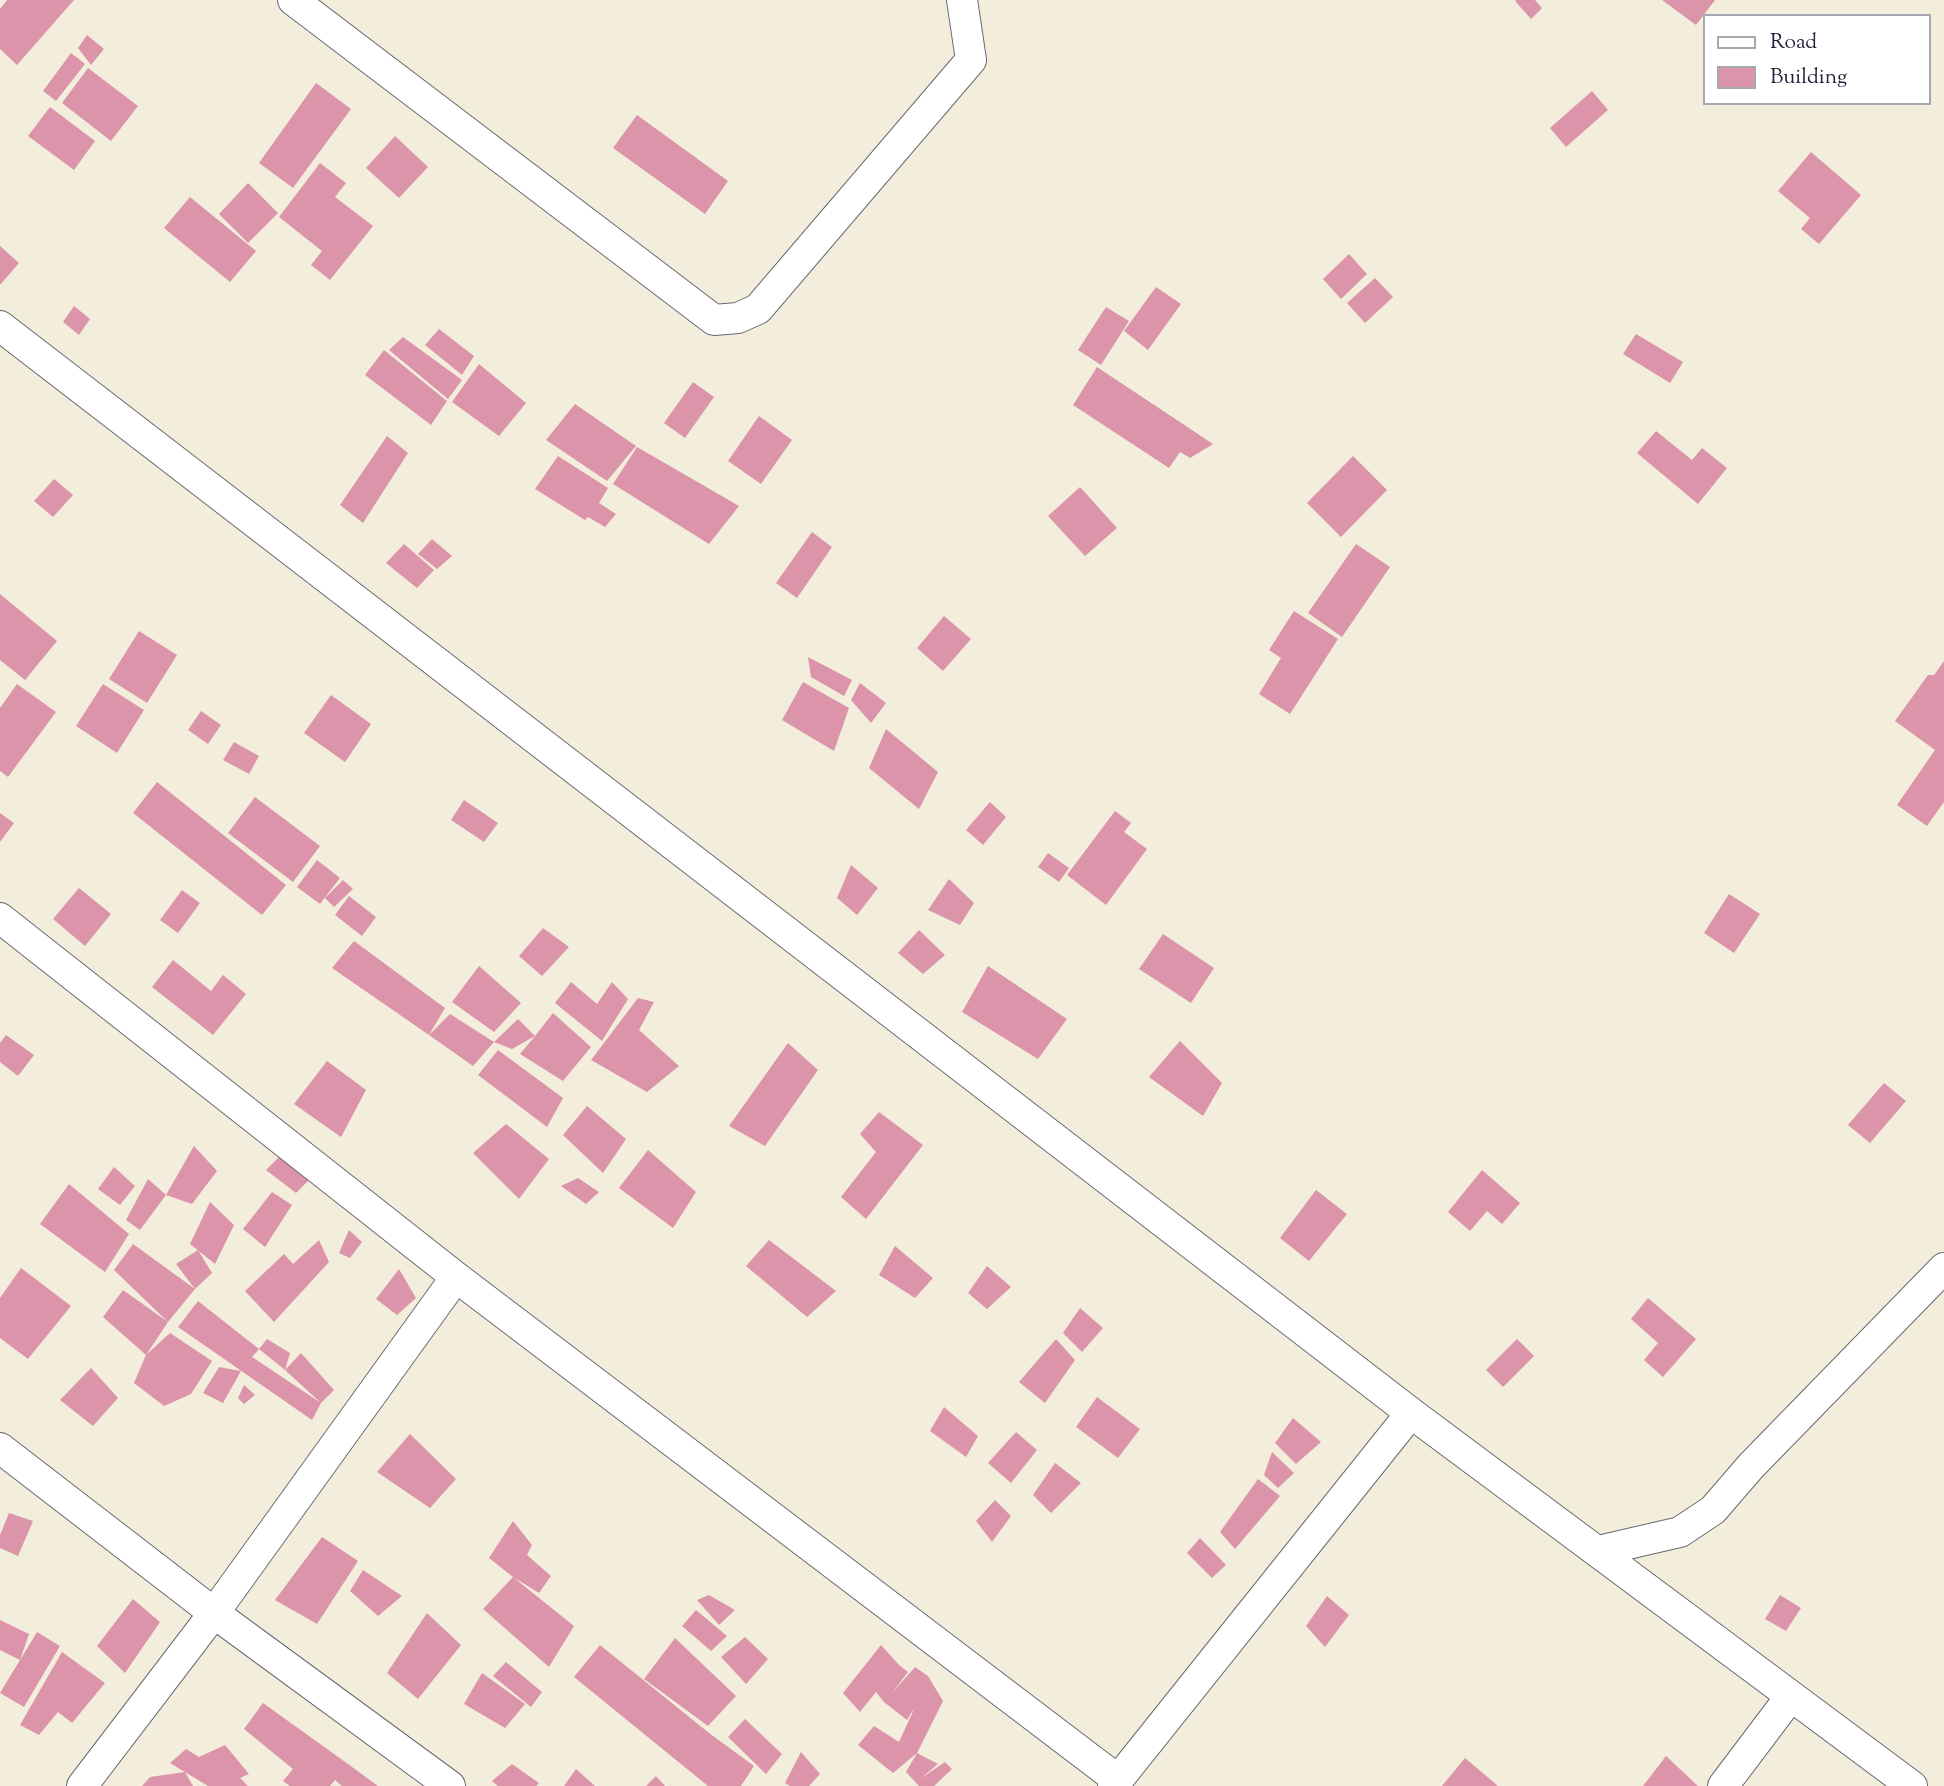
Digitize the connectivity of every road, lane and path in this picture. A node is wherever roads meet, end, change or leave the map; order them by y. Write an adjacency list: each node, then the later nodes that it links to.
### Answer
1 (293, 0): 2 (street)
2 (962, 0)
3 (0, 326): 7 (street)
4 (0, 918): 6 (street)
5 (1944, 1268): 9 (street)
6 (456, 1277): 10 (street); 12 (street)
7 (1411, 1413): 9 (street); 12 (street)
8 (0, 1448): 10 (street)
9 (1598, 1551): 11 (street)
10 (214, 1613): 13 (street); 14 (street)
11 (1791, 1696): 15 (street); 16 (street)
12 (1115, 1783)
13 (82, 1786)
14 (450, 1786)
15 (1723, 1786)
16 (1912, 1786)

